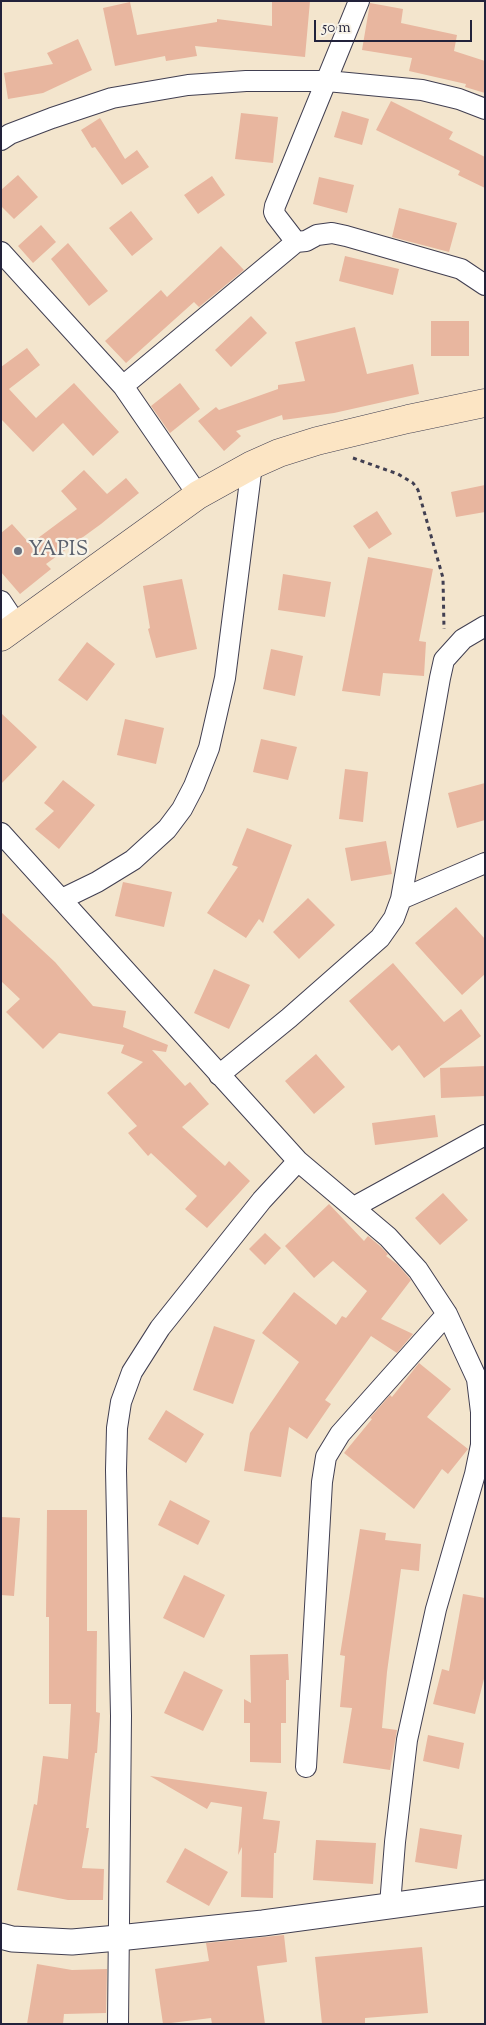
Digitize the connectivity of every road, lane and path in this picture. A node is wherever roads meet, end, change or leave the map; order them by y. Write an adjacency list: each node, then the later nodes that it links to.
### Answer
1 (359, 1): 2 (street)
2 (326, 81): 3 (street); 4 (street); 5 (street)
3 (485, 110)
4 (1, 140)
5 (296, 242): 7 (street); 8 (street)
6 (1, 252): 8 (street)
7 (485, 285)
8 (123, 386): 12 (street)
9 (485, 403): 11 (main road)
10 (349, 457): 16 (path)
11 (252, 465): 12 (main road); 19 (street)
12 (198, 495): 15 (main road)
13 (1, 601): 15 (street)
14 (485, 626): 16 (street)
15 (9, 631)
16 (444, 660): 20 (street)
17 (1, 832): 19 (street)
18 (485, 863): 20 (street)
19 (62, 899): 21 (street)
20 (402, 899): 21 (street)
21 (219, 1075): 23 (street)
22 (485, 1134): 24 (street)
23 (298, 1161): 24 (street); 30 (street)
24 (354, 1207): 25 (street)
25 (446, 1314): 26 (street); 28 (street)
26 (306, 1767)
27 (485, 1893): 28 (street)
28 (390, 1905): 30 (street)
29 (1, 1936): 30 (street)
30 (118, 1938): 31 (street)
31 (118, 2024)

